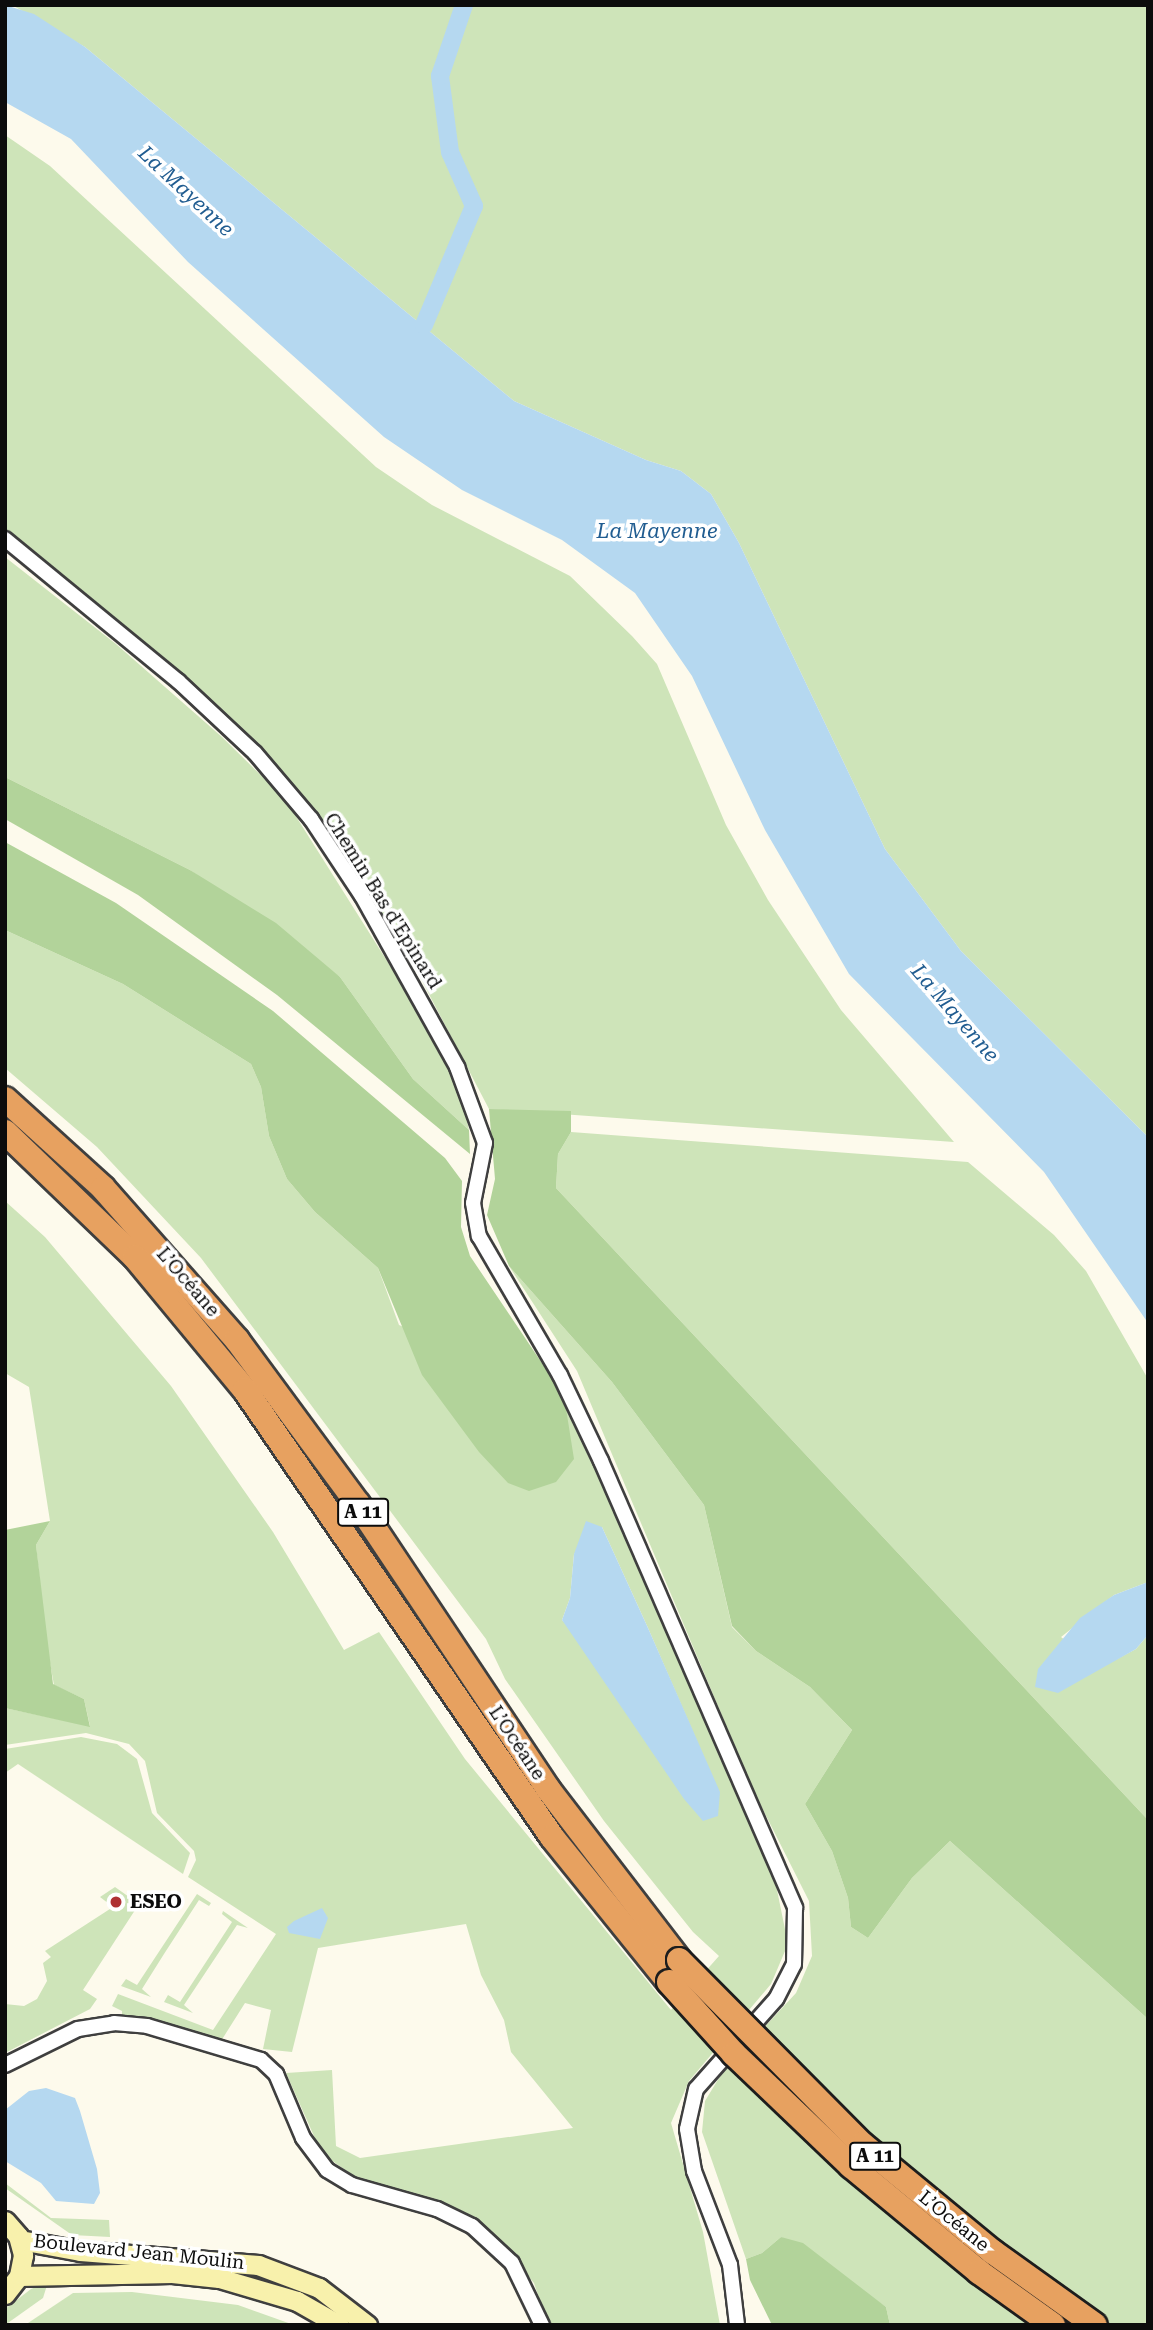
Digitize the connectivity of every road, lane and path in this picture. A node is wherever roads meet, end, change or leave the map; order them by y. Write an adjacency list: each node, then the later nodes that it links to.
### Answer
1 (5, 539): 13 (street, Chemin Bas d'Epinard)
2 (5, 1099): 4 (highway, L’Océane / A 11)
3 (5, 1132): 4 (highway, L’Océane / A 11)
4 (674, 1971): 14 (highway, L’Océane / A 11, bridge); 15 (highway, L’Océane / A 11, bridge)
5 (5, 2065): 12 (street)
6 (5, 2221): 7 (main road)
7 (20, 2240): 8 (main road); 11 (main road, Boulevard Jean Moulin)
8 (19, 2276): 9 (main road); 10 (main road, Boulevard Jean Moulin)
9 (5, 2294)
10 (339, 2325)
11 (367, 2325)
12 (542, 2325)
13 (737, 2325)
14 (1053, 2325)
15 (1095, 2325)

